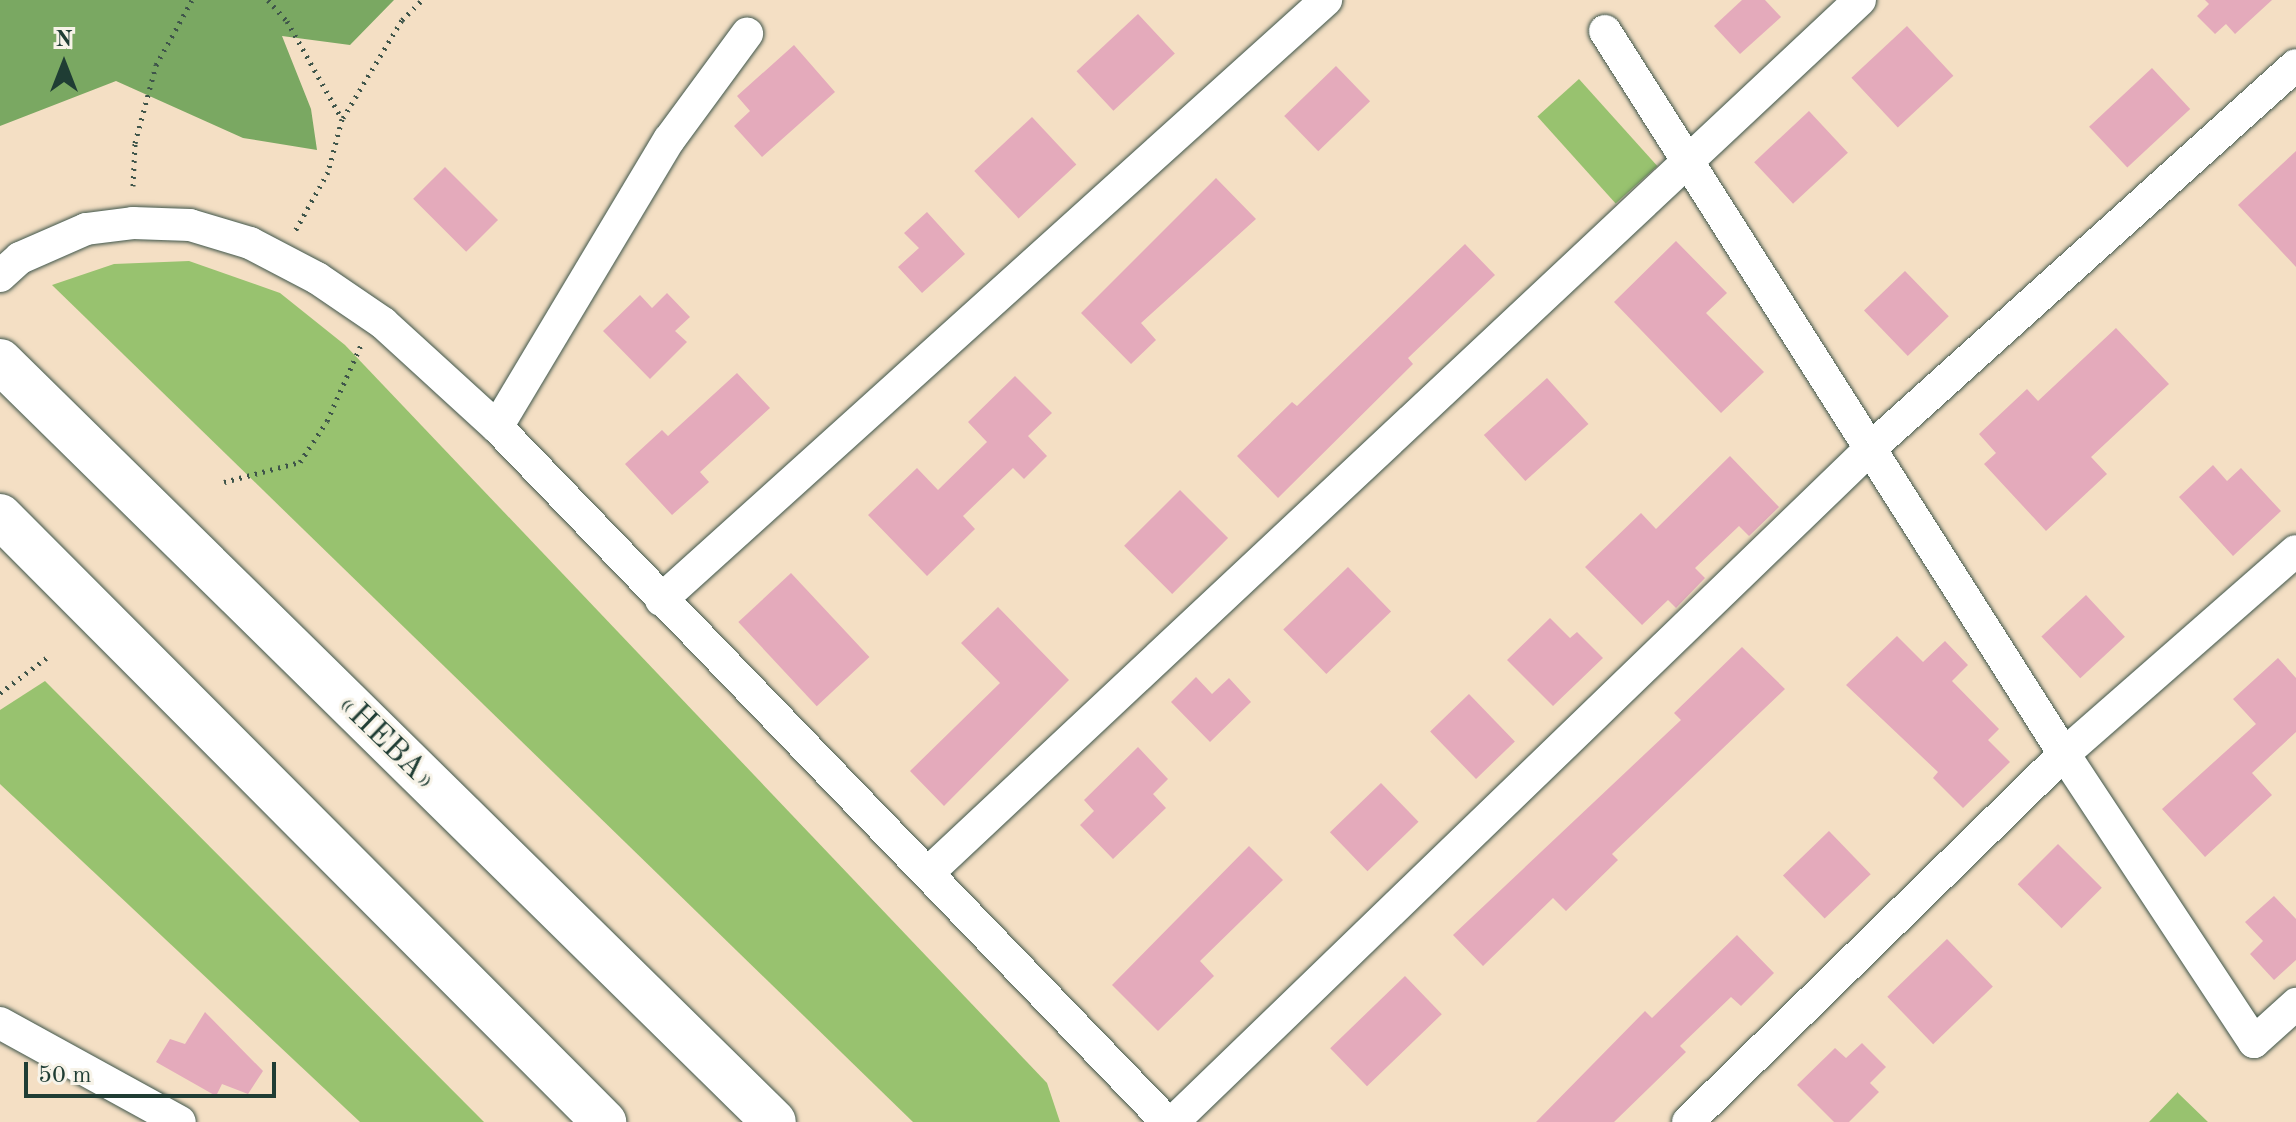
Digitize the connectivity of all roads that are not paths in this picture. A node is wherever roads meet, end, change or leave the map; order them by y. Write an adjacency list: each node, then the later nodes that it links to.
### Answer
1 (1326, 0): 13 (street)
2 (1860, 0): 6 (street)
3 (1605, 31): 6 (street)
4 (747, 34): 9 (street)
5 (2296, 65): 10 (street)
6 (1687, 157): 10 (street); 15 (street)
7 (0, 276): 9 (street)
8 (0, 361): 20 (highway, «НЕВА»)
9 (497, 427): 13 (street)
10 (1873, 446): 14 (street); 21 (street)
11 (0, 516): 19 (highway)
12 (2296, 551): 14 (street)
13 (661, 600): 15 (street)
14 (2064, 754): 16 (street); 22 (street)
15 (928, 873): 21 (street)
16 (2296, 1004)
17 (0, 1023): 18 (street)
18 (180, 1122)
19 (604, 1122)
20 (774, 1122)
21 (1170, 1122)
22 (1688, 1122)

